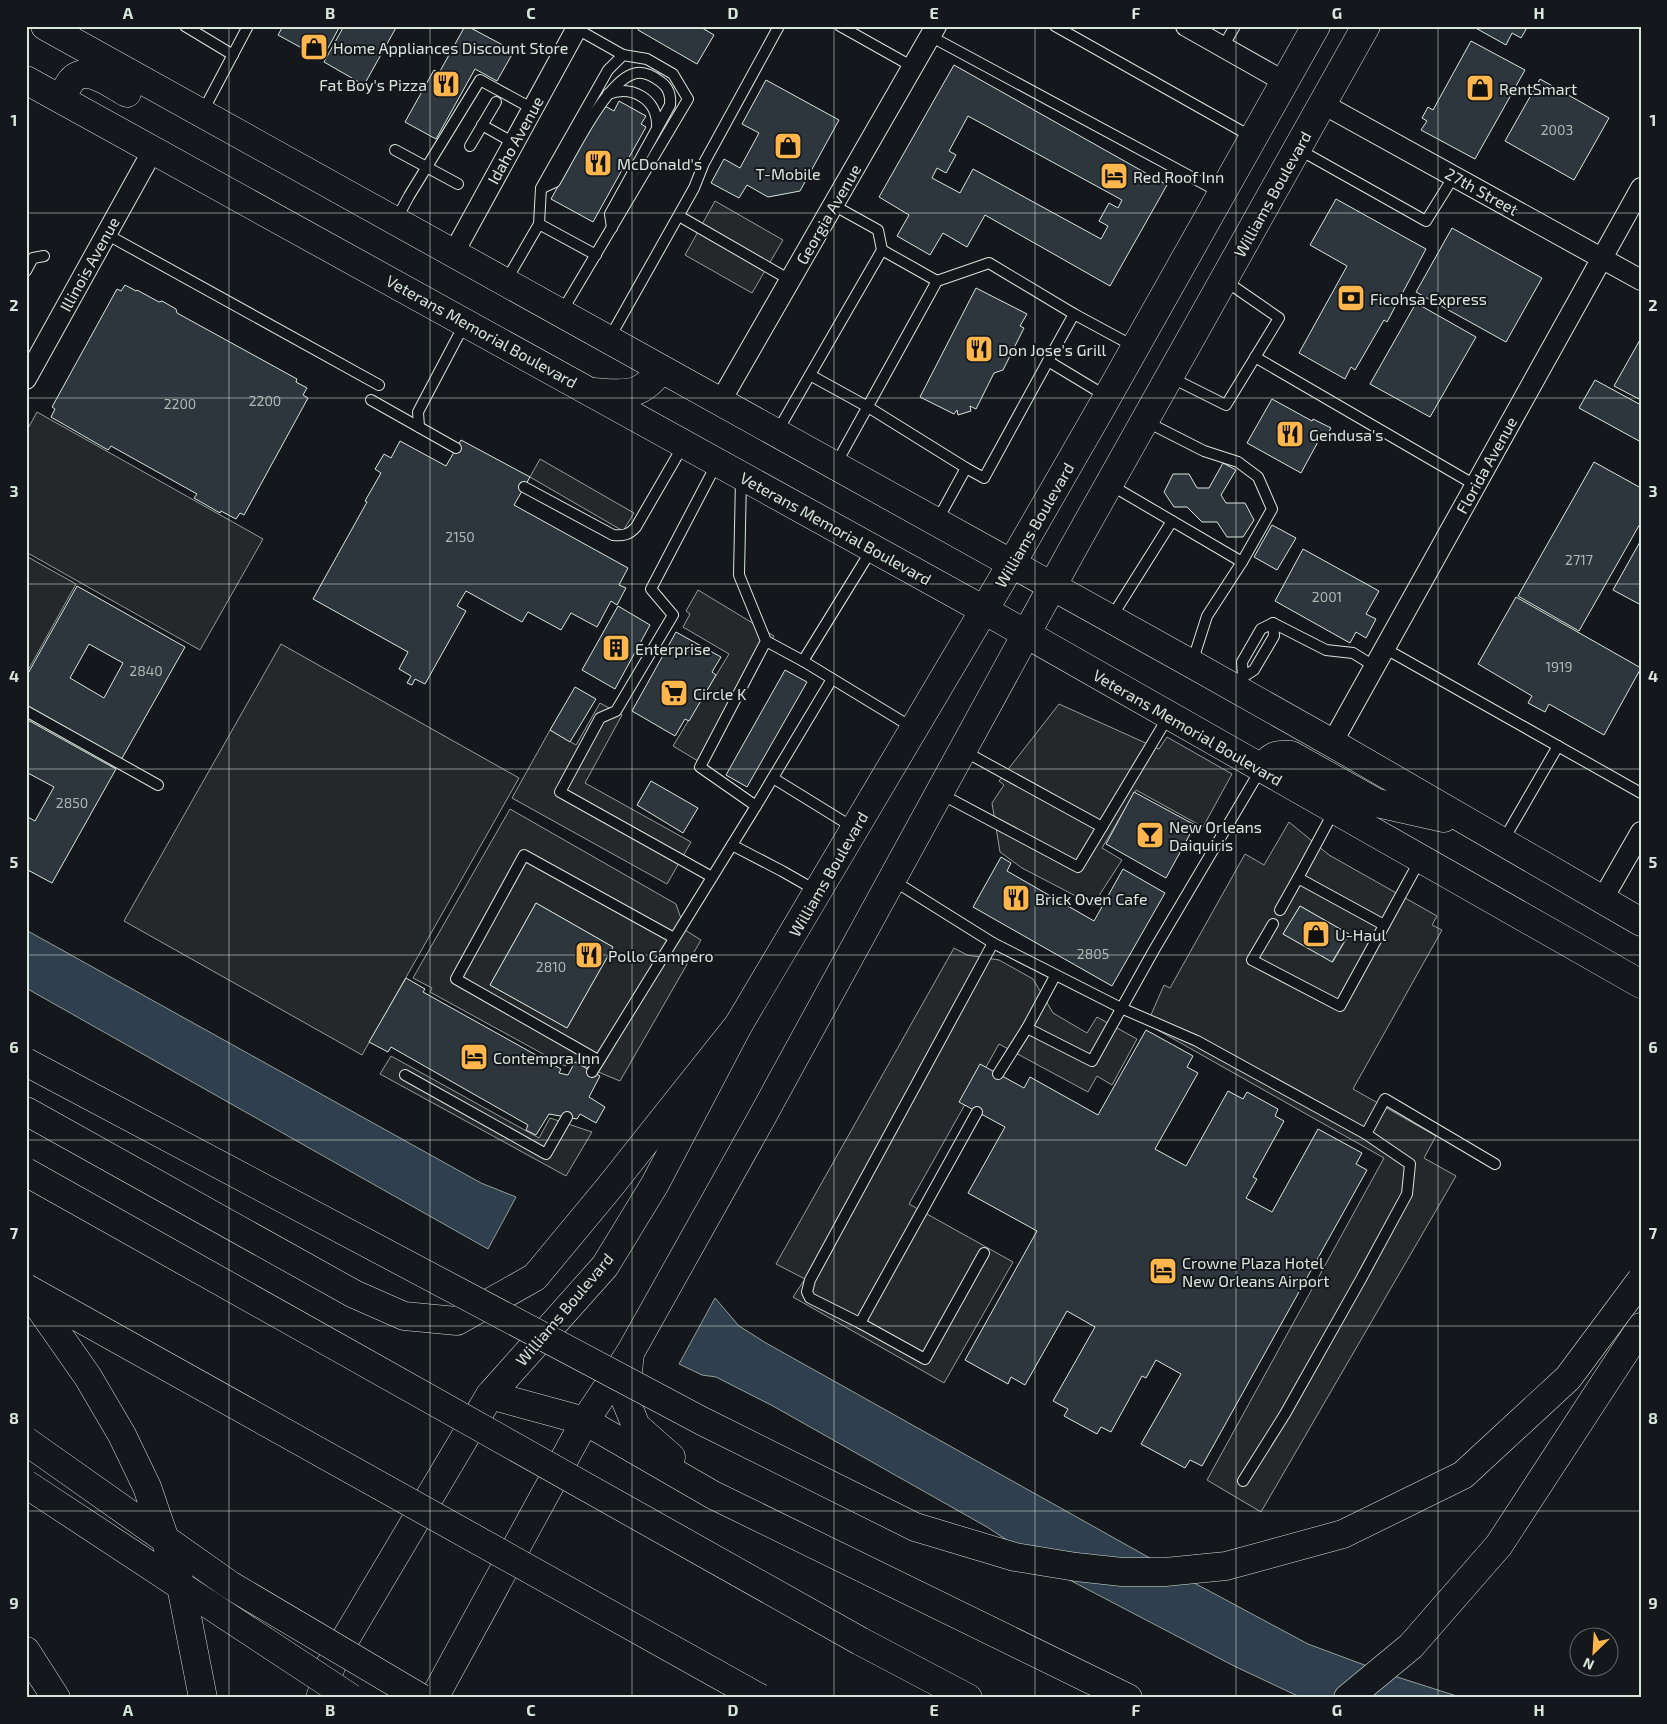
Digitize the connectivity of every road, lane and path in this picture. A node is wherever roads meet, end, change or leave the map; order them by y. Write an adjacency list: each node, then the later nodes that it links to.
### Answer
1 (186, 26): 14 (lane)
2 (248, 26): 14 (lane)
3 (780, 26): 40 (lane)
4 (840, 26): 16 (lane)
5 (1055, 26): 27 (lane)
6 (1186, 26): 13 (street)
7 (1235, 26): 13 (lane)
8 (1316, 26): 18 (main road, Williams Boulevard)
9 (1366, 26): 22 (main road, Williams Boulevard)
10 (577, 28): 15 (lane); 23 (street, Idaho Avenue)
11 (60, 30): 24 (main road)
12 (933, 31): 16 (street, Georgia Avenue); 38 (lane)
13 (1223, 47): 18 (street)
14 (233, 55): 24 (lane)
15 (623, 56): 36 (lane); 43 (lane)
16 (913, 67): 39 (street, Georgia Avenue)
17 (26, 80): 20 (main road, Veterans Memorial Boulevard)
18 (1285, 82): 27 (main road, Williams Boulevard)
19 (608, 94): 26 (lane); 26 (lane); 36 (lane)
20 (62, 99): 31 (main road, Veterans Memorial Boulevard); 46 (main road)
21 (496, 102): 25 (lane)
22 (1323, 104): 30 (main road, Williams Boulevard); 34 (street, 27th Street)
23 (533, 109): 28 (street, Idaho Avenue); 33 (lane)
24 (202, 114): 41 (main road)
25 (482, 125): 28 (lane); 29 (lane)
26 (657, 125): 43 (lane)
27 (1253, 138): 38 (main road, Williams Boulevard)
28 (514, 143): 46 (street, Idaho Avenue)
29 (470, 146)
30 (1298, 148): 34 (lane); 52 (main road, Williams Boulevard)
31 (153, 150): 44 (street, Illinois Avenue); 58 (main road, Veterans Memorial Boulevard)
32 (396, 150): 33 (lane)
33 (426, 168): 35 (lane); 41 (lane)
34 (1454, 176): 49 (street, 27th Street)
35 (458, 184)
36 (541, 188): 42 (lane)
37 (1641, 188): 49 (street, Florida Avenue)
38 (1222, 193): 60 (main road, Williams Boulevard)
39 (833, 204): 45 (lane); 51 (street, Georgia Avenue)
40 (679, 216): 51 (lane); 59 (lane)
41 (395, 222): 46 (main road)
42 (539, 224): 47 (lane); 55 (lane)
43 (612, 228): 47 (lane)
44 (106, 234): 66 (street, Illinois Avenue); 67 (lane)
45 (882, 250): 54 (lane); 64 (lane)
46 (453, 254): 55 (main road)
47 (596, 255): 56 (lane)
48 (44, 256): 50 (lane)
49 (1602, 258): 53 (street, 27th Street); 82 (street, Florida Avenue)
50 (26, 271)
51 (790, 280): 71 (street, Georgia Avenue)
52 (1224, 280): 61 (lane); 65 (main road, Williams Boulevard)
53 (1641, 280)
54 (938, 281): 57 (lane); 72 (lane)
55 (505, 283): 56 (main road)
56 (561, 314): 59 (main road)
57 (1074, 314): 60 (lane); 62 (lane)
58 (466, 322): 68 (main road, Veterans Memorial Boulevard); 74 (lane)
59 (608, 341): 63 (main road)
60 (1136, 347): 69 (main road, Williams Boulevard)
61 (1255, 358): 65 (lane); 82 (lane)
62 (1048, 361): 69 (lane); 79 (lane)
63 (662, 370): 68 (main road); 71 (main road)
64 (810, 375): 72 (lane); 75 (lane)
65 (1169, 377): 73 (main road, Williams Boulevard)
66 (26, 378)
67 (379, 385)
68 (592, 392): 76 (main road, Veterans Memorial Boulevard)
69 (1108, 397): 88 (main road, Williams Boulevard)
70 (370, 400): 74 (lane)
71 (720, 402): 75 (main road)
72 (868, 407): 78 (lane); 79 (lane)
73 (1144, 421): 81 (main road, Williams Boulevard); 87 (lane)
74 (419, 427): 77 (lane)
75 (777, 433): 78 (main road)
76 (684, 443): 80 (main road, Veterans Memorial Boulevard); 83 (lane)
77 (456, 448)
78 (836, 465): 85 (main road)
79 (966, 468): 85 (lane)
80 (729, 469): 86 (main road, Veterans Memorial Boulevard); 94 (lane); 121 (lane)
81 (1109, 484): 84 (lane); 89 (main road, Williams Boulevard)
82 (1475, 485): 95 (street, Florida Avenue)
83 (524, 487)
84 (1172, 521): 87 (lane); 91 (lane)
85 (937, 522): 88 (main road)
86 (873, 548): 90 (main road, Veterans Memorial Boulevard); 96 (lane)
87 (1242, 562): 97 (lane)
88 (1012, 563): 89 (main road); 90 (main road, Williams Boulevard)
89 (1052, 586): 91 (main road); 93 (main road, Williams Boulevard)
90 (984, 610): 93 (main road, Veterans Memorial Boulevard); 103 (main road, Williams Boulevard)
91 (1110, 619): 97 (main road)
92 (1273, 623): 98 (lane); 100 (lane); 100 (lane)
93 (1025, 634): 102 (main road, Veterans Memorial Boulevard); 106 (main road, Williams Boulevard)
94 (766, 641): 96 (lane); 112 (lane)
95 (1384, 648): 98 (street, Florida Avenue); 105 (lane)
96 (803, 661): 99 (lane)
97 (1192, 664): 100 (main road)
98 (1374, 666): 104 (street, Florida Avenue)
99 (832, 679): 103 (lane); 108 (lane)
100 (1240, 683): 104 (main road)
101 (26, 711): 109 (lane)
102 (1169, 716): 107 (main road, Veterans Memorial Boulevard); 115 (lane)
103 (914, 728): 116 (main road, Williams Boulevard)
104 (1332, 743): 114 (main road)
105 (1558, 746): 111 (lane); 118 (lane)
106 (962, 750): 110 (main road, Williams Boulevard); 115 (lane)
107 (1261, 768): 113 (main road, Veterans Memorial Boulevard); 114 (main road); 134 (lane)
108 (773, 778): 112 (lane); 116 (lane)
109 (158, 785)
110 (938, 793): 115 (lane); 123 (main road, Williams Boulevard)
111 (1641, 793)
112 (756, 806): 119 (lane)
113 (1334, 810): 120 (main road, Veterans Memorial Boulevard); 122 (lane)
114 (1470, 823): 118 (main road)
115 (1102, 827)
116 (854, 828): 124 (main road, Williams Boulevard)
117 (1641, 832): 125 (street)
118 (1502, 842): 125 (main road)
119 (732, 845): 121 (lane); 124 (lane)
120 (1420, 859): 129 (lane); 133 (main road, Veterans Memorial Boulevard)
121 (712, 877): 130 (lane)
122 (1298, 878): 126 (lane); 129 (lane)
123 (891, 879): 131 (lane); 154 (main road, Williams Boulevard)
124 (818, 892): 135 (main road, Williams Boulevard)
125 (1602, 900): 127 (main road)
126 (1280, 910)
127 (1641, 922)
128 (1273, 924): 129 (lane)
129 (1384, 925)
130 (674, 938): 137 (lane); 137 (lane)
131 (993, 943): 132 (lane); 152 (lane)
132 (1055, 976): 134 (lane); 136 (lane)
133 (1641, 984)
134 (1121, 1008): 136 (lane); 145 (lane)
135 (739, 1024): 142 (main road); 155 (main road, Williams Boulevard)
136 (1027, 1028): 140 (lane)
137 (598, 1060): 139 (lane)
138 (26, 1062): 149 (main road, bridge)
139 (592, 1072)
140 (998, 1074)
141 (405, 1075): 144 (lane)
142 (26, 1111)
143 (976, 1112): 152 (lane)
144 (567, 1117)
145 (1366, 1134): 146 (lane); 158 (lane)
146 (1495, 1164)
147 (26, 1172): 171 (main road, bridge)
148 (984, 1253): 152 (lane)
149 (1641, 1280)
150 (26, 1288): 170 (main road, bridge)
151 (26, 1293): 164 (main road, bridge)
152 (860, 1324)
153 (1641, 1327): 173 (main road)
154 (630, 1353): 156 (main road, Williams Boulevard); 160 (main road)
155 (490, 1395): 156 (main road); 162 (main road, Williams Boulevard)
156 (585, 1421): 160 (main road); 169 (main road, Williams Boulevard)
157 (26, 1441): 168 (main road, bridge)
158 (1243, 1481)
159 (26, 1484): 167 (main road, bridge)
160 (713, 1495): 172 (main road)
161 (26, 1651): 163 (main road)
162 (333, 1661): 165 (main road, Williams Boulevard); 166 (main road)
163 (56, 1698)
164 (202, 1698)
165 (307, 1698)
166 (320, 1698)
167 (351, 1698)
168 (422, 1698)
169 (434, 1698)
170 (760, 1698)
171 (968, 1698)
172 (1128, 1698)
173 (1348, 1698)

